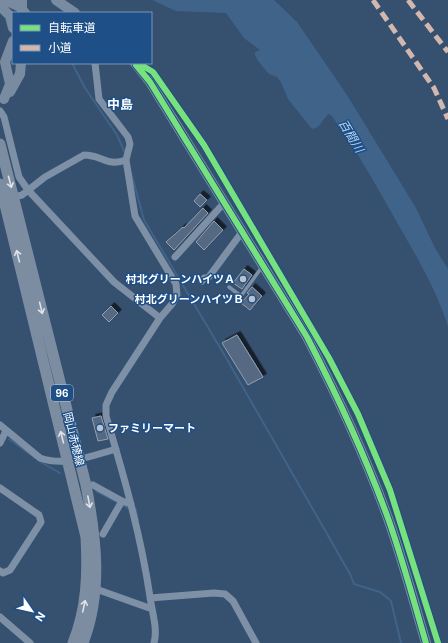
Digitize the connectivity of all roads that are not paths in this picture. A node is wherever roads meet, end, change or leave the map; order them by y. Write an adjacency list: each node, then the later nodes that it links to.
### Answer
1 (5, 0): 5 (street)
2 (22, 0): 6 (street, bridge)
3 (56, 0): 7 (street)
4 (0, 6): 8 (street)
5 (23, 12)
6 (24, 12)
7 (74, 12)
8 (12, 24)
9 (12, 44): 13 (street)
10 (21, 64): 13 (street)
11 (94, 64): 16 (street)
12 (136, 64): 20 (street)
13 (2, 101)
14 (0, 111): 18 (street)
15 (0, 144): 19 (main road, 岡山赤穂線 / 96, one-way to 19)
16 (126, 160): 18 (street); 27 (street)
17 (0, 184): 21 (main road, 岡山赤穂線 / 96)
18 (28, 190): 19 (street); 27 (street)
19 (14, 197): 32 (main road, 岡山赤穂線 / 96, one-way to 32)
20 (224, 203): 22 (street); 23 (street)
21 (4, 218): 32 (main road, 岡山赤穂線 / 96, one-way to 21)
22 (242, 232): 24 (street); 25 (street)
23 (175, 257)
24 (263, 266): 26 (lane); 48 (street)
25 (202, 281)
26 (229, 287)
27 (160, 318): 31 (street)
28 (0, 425): 29 (street)
29 (6, 431): 30 (street); 32 (street)
30 (0, 442)
31 (116, 449): 32 (street); 36 (street)
32 (73, 460): 39 (main road, 岡山赤穂線 / 96, one-way to 39); 44 (main road, 岡山赤穂線 / 96, one-way to 32)
33 (93, 485): 35 (street)
34 (0, 488): 38 (street)
35 (121, 503): 36 (street); 37 (street)
36 (132, 508): 40 (street)
37 (103, 534)
38 (0, 571)
39 (96, 589): 41 (street); 45 (main road, 岡山赤穂線 / 96)
40 (150, 598): 41 (street); 47 (street)
41 (152, 608): 46 (street)
42 (0, 617): 43 (street)
43 (30, 643)
44 (73, 643)
45 (82, 643)
46 (154, 643)
47 (256, 643)
48 (426, 643)

